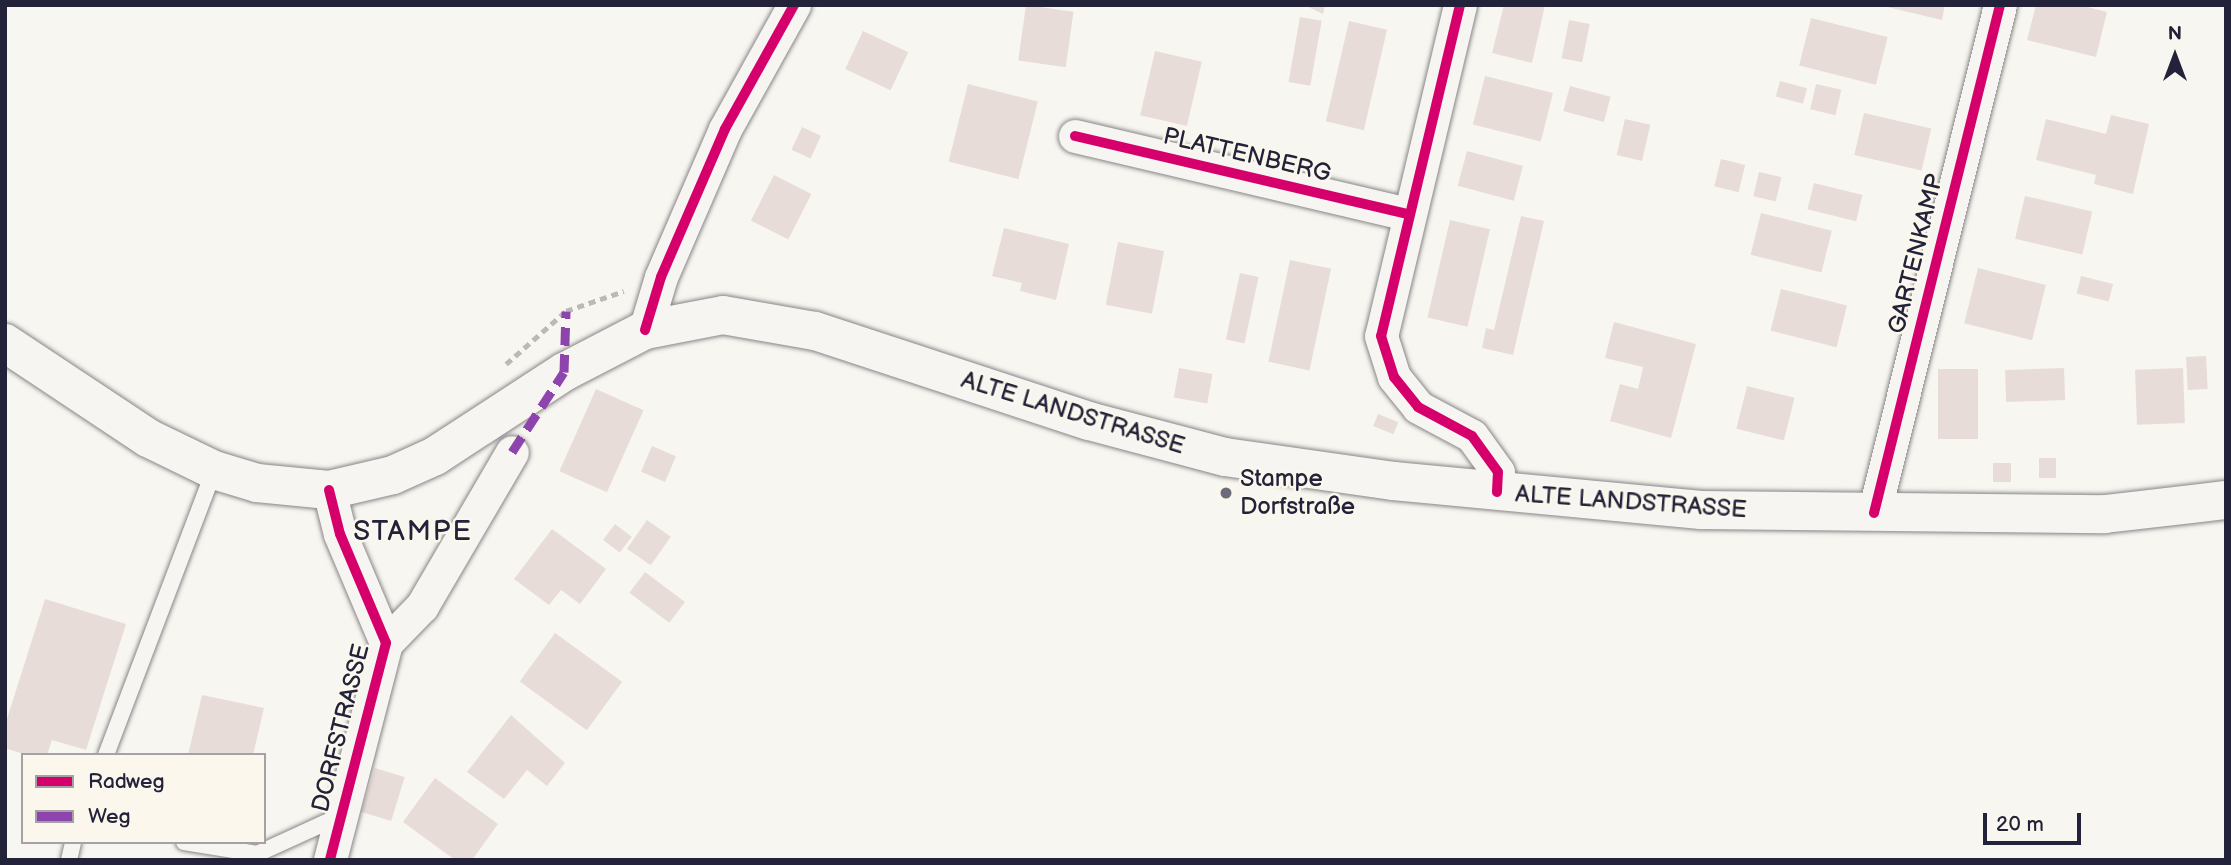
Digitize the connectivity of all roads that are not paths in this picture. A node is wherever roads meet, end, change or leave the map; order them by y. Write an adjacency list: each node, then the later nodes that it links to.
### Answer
1 (794, 5): 6 (street)
2 (1460, 5): 5 (street)
3 (2000, 5): 13 (street, GARTENKAMP)
4 (1075, 136): 5 (street, PLATTENBERG)
5 (1408, 214): 11 (street)
6 (645, 330): 10 (main road, ALTE LANDSTRASSE); 11 (main road, ALTE LANDSTRASSE)
7 (5, 343): 9 (main road, ALTE LANDSTRASSE)
8 (512, 452): 14 (street, DORFSTRASSE)
9 (214, 470): 10 (main road, ALTE LANDSTRASSE); 15 (lane)
10 (329, 490): 14 (street, DORFSTRASSE)
11 (1497, 492): 13 (main road, ALTE LANDSTRASSE)
12 (2226, 500): 13 (main road, ALTE LANDSTRASSE)
13 (1874, 513)
14 (386, 643): 16 (street, DORFSTRASSE)
15 (107, 753)
16 (341, 816): 17 (lane); 18 (street, DORFSTRASSE)
17 (196, 844)
18 (330, 860)

